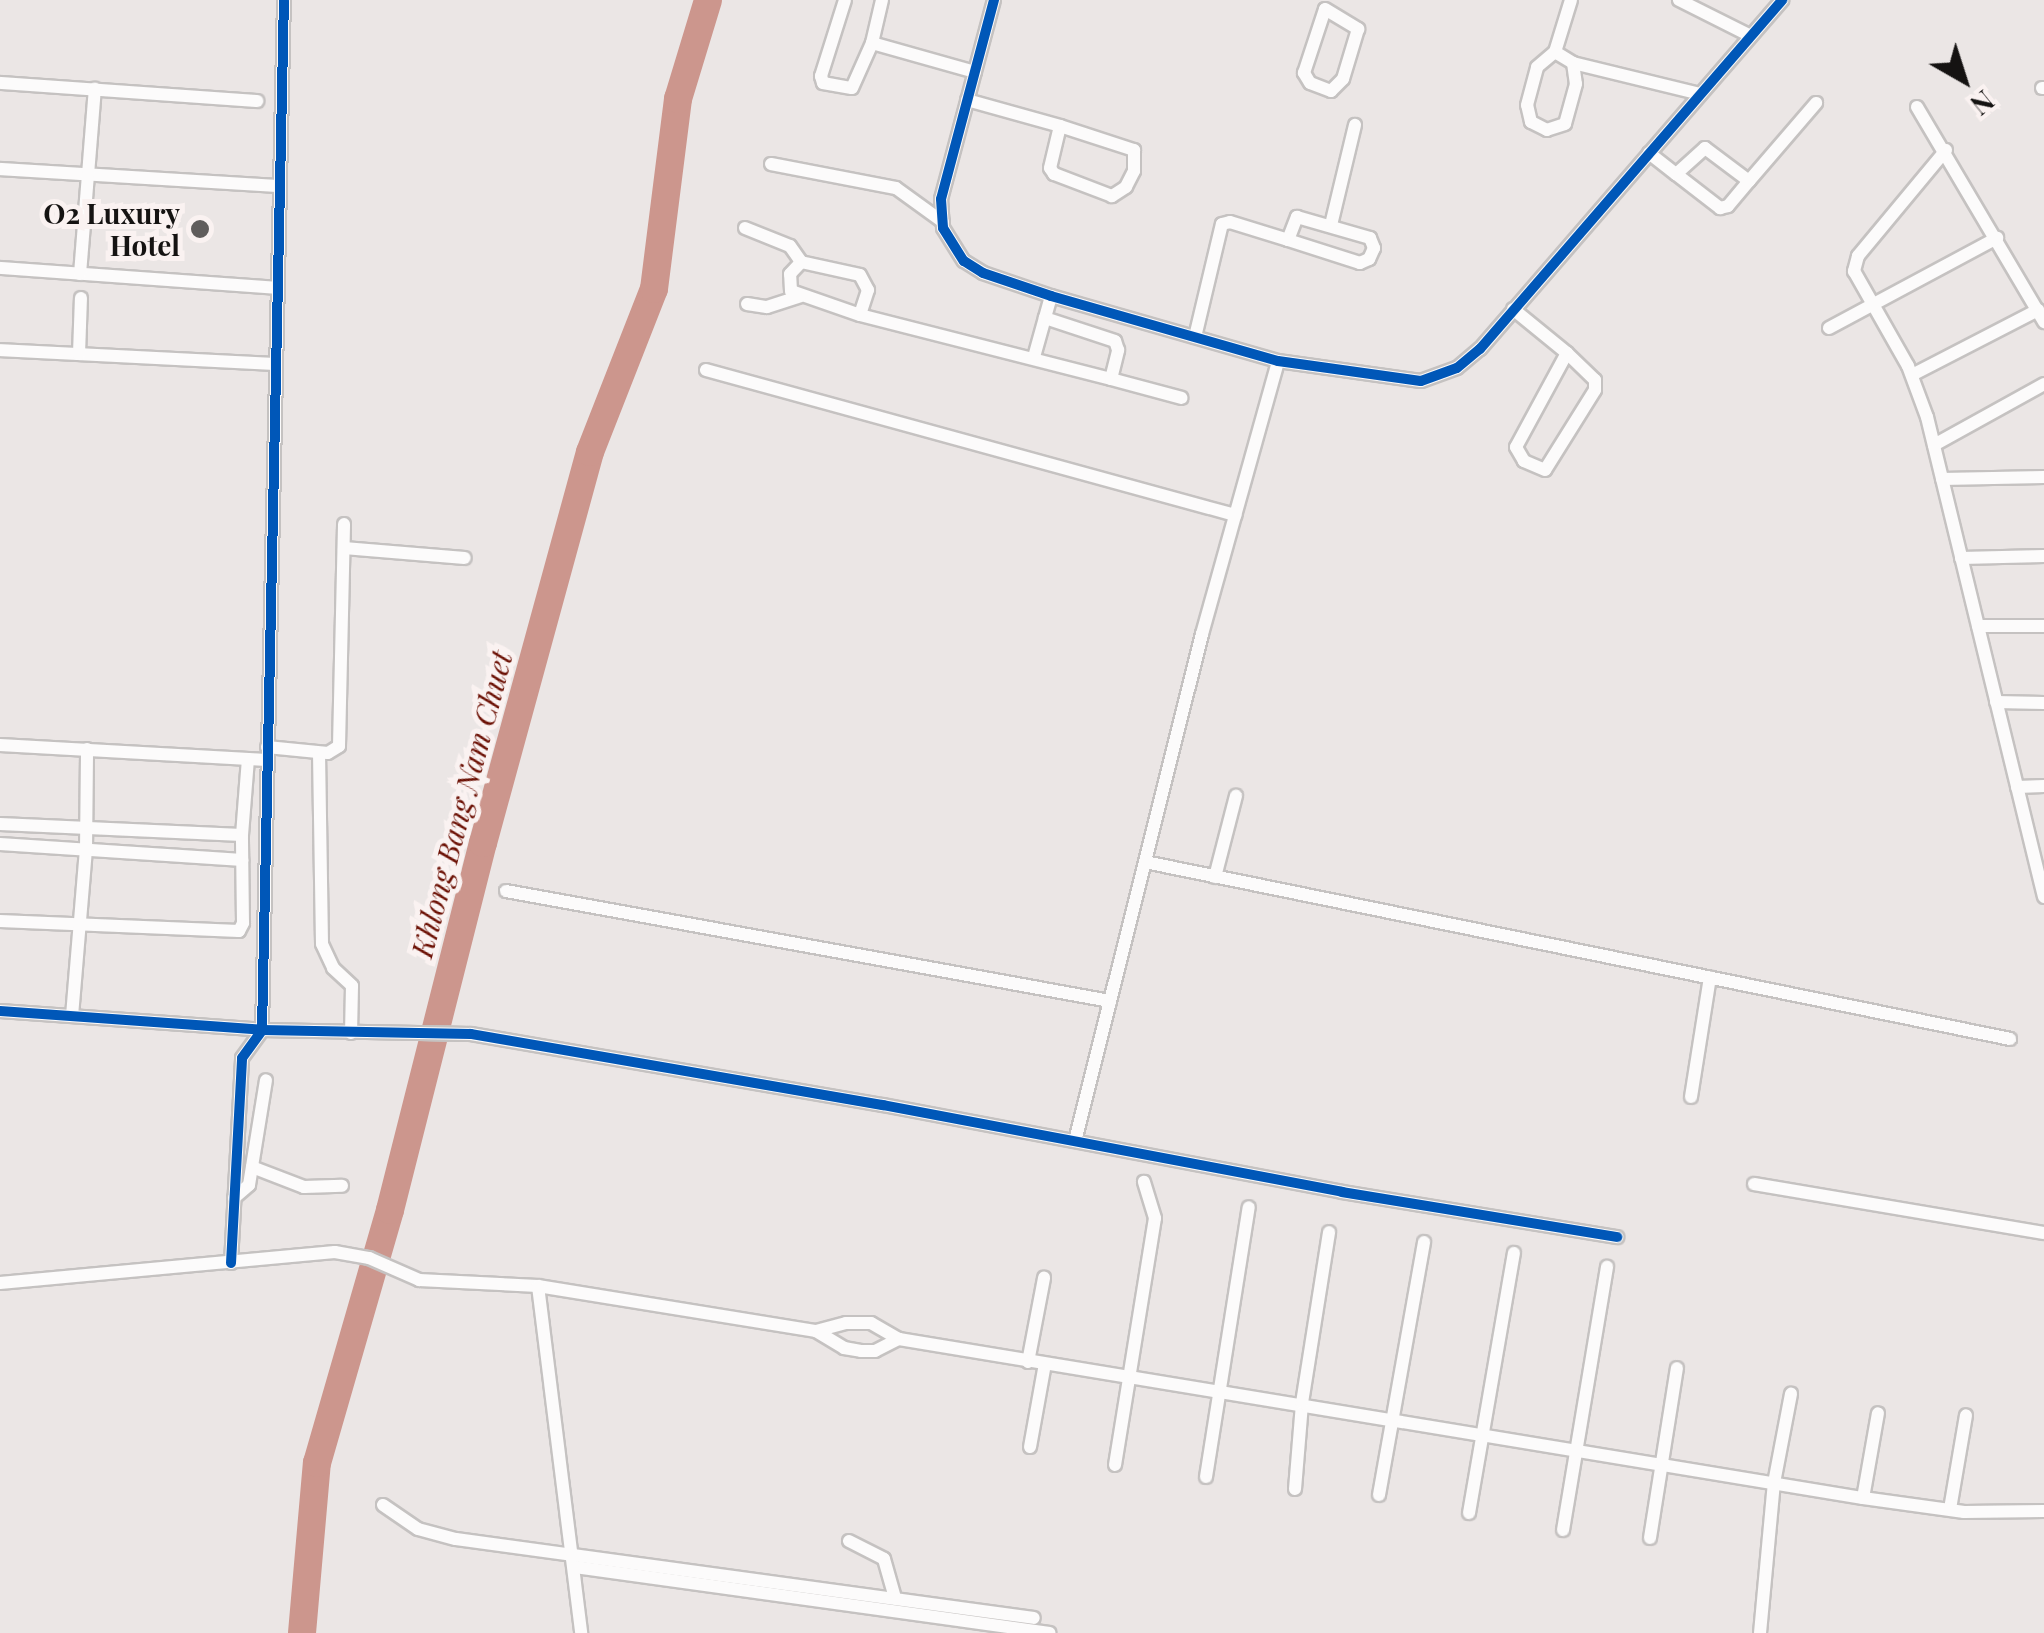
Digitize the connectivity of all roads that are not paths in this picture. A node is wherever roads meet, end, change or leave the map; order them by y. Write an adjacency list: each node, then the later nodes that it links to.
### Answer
1 (284, 0): 30 (street)
2 (845, 0): 10 (street)
3 (882, 0): 10 (street)
4 (994, 0): 13 (street)
5 (1571, 0): 11 (street)
6 (1679, 0): 9 (street)
7 (1782, 0): 9 (street)
8 (1326, 4): 8 (street)
9 (1751, 36): 16 (street)
10 (872, 42): 13 (street)
11 (1555, 52): 12 (street); 12 (street)
12 (1573, 63): 16 (street)
13 (975, 72): 18 (street)
14 (0, 83): 15 (street)
15 (95, 90): 17 (street); 27 (street)
16 (1700, 94): 24 (street)
17 (257, 100)
18 (967, 100): 22 (street); 31 (street)
19 (1816, 103): 29 (street)
20 (1917, 107): 23 (street)
21 (1354, 125): 32 (street)
22 (1060, 126): 22 (street)
23 (1946, 150): 34 (street); 44 (street)
24 (1650, 154): 28 (street); 45 (street)
25 (771, 164): 31 (street)
26 (0, 170): 27 (street)
27 (90, 174): 30 (street); 38 (street)
28 (1676, 174): 29 (street); 29 (street)
29 (1749, 181)
30 (279, 186): 39 (street)
31 (943, 222): 41 (street)
32 (1331, 225): 35 (street); 35 (street)
33 (746, 228): 36 (street)
34 (1997, 238): 44 (street); 47 (street)
35 (1288, 240): 50 (street)
36 (801, 262): 40 (street); 46 (street)
37 (0, 268): 38 (street)
38 (80, 274): 39 (street)
39 (276, 288): 56 (street)
40 (800, 296): 43 (street); 46 (street)
41 (1051, 296): 48 (street); 50 (street)
42 (81, 298): 53 (street)
43 (747, 304)
44 (1875, 305): 49 (street); 58 (street)
45 (1513, 310): 52 (street); 55 (street)
46 (860, 315): 54 (street)
47 (2041, 316): 58 (street)
48 (1045, 318): 54 (street); 59 (street)
49 (1829, 328)
50 (1195, 337): 55 (street)
51 (0, 350): 53 (street)
52 (1566, 353): 52 (street)
53 (79, 354): 56 (street)
54 (1034, 357): 59 (street)
55 (1278, 361): 65 (street)
56 (274, 364): 78 (street)
57 (706, 370): 65 (street)
58 (1912, 375): 62 (street)
59 (1112, 379): 61 (street)
60 (2044, 384): 62 (street)
61 (1182, 398)
62 (1934, 445): 64 (street)
63 (2044, 477): 64 (street)
64 (1942, 480): 70 (street)
65 (1235, 516): 90 (street)
66 (344, 524): 67 (street)
67 (344, 548): 69 (street); 77 (street)
68 (2044, 556): 70 (street)
69 (465, 558)
70 (1961, 558): 71 (street)
71 (1978, 626): 72 (street); 73 (street)
72 (2044, 626)
73 (1996, 702): 74 (street); 80 (street)
74 (2044, 703)
75 (0, 745): 76 (street)
76 (87, 749): 79 (street); 84 (street)
77 (319, 753): 78 (street); 101 (street)
78 (267, 754): 79 (street); 100 (street)
79 (248, 759): 85 (street)
80 (2017, 786): 81 (street); 88 (street)
81 (2044, 786)
82 (1236, 796): 91 (street)
83 (0, 824): 84 (street)
84 (88, 830): 85 (street); 87 (street)
85 (242, 835): 89 (street)
86 (0, 844): 87 (street)
87 (86, 850): 89 (street); 95 (street)
88 (2039, 858): 93 (street)
89 (242, 860): 95 (street)
90 (1145, 862): 91 (street); 97 (street)
91 (1215, 877): 96 (street)
92 (506, 891): 97 (street)
93 (2044, 897)
94 (0, 921): 95 (street)
95 (79, 926): 99 (street)
96 (1710, 978): 102 (street); 104 (street)
97 (1110, 1002): 105 (street)
98 (0, 1011): 99 (street)
99 (72, 1016): 100 (street)
100 (261, 1031): 101 (street); 110 (street)
101 (351, 1033): 105 (street)
102 (2010, 1039)
103 (266, 1080): 106 (street)
104 (1692, 1097)
105 (1075, 1140): 114 (street)
106 (252, 1167): 109 (street); 110 (street)
107 (1144, 1182): 127 (street)
108 (1754, 1184): 113 (street)
109 (342, 1186)
110 (234, 1198): 117 (street)
111 (1249, 1207): 128 (street)
112 (1329, 1232): 130 (street)
113 (2044, 1233)
114 (1617, 1237)
115 (1424, 1242): 133 (street)
116 (1514, 1253): 134 (street)
117 (232, 1263): 120 (street); 121 (street)
118 (1607, 1267): 136 (street)
119 (1044, 1278): 124 (street)
120 (0, 1283)
121 (538, 1286): 122 (street); 151 (street)
122 (816, 1331): 123 (street); 123 (street)
123 (899, 1339): 124 (street)
124 (1028, 1362): 125 (street)
125 (1045, 1364): 127 (street); 135 (street)
126 (1678, 1368): 138 (street)
127 (1127, 1377): 128 (street); 137 (street)
128 (1216, 1389): 130 (street); 139 (street)
129 (1791, 1394): 140 (street)
130 (1302, 1403): 133 (street); 141 (street)
131 (1878, 1413): 143 (street)
132 (1966, 1415): 145 (street)
133 (1392, 1418): 134 (street); 142 (street)
134 (1483, 1434): 136 (street); 147 (street)
135 (1030, 1448)
136 (1576, 1450): 138 (street); 148 (street)
137 (1115, 1465)
138 (1662, 1466): 140 (street); 149 (street)
139 (1206, 1477)
140 (1774, 1483): 143 (street); 156 (street)
141 (1295, 1489)
142 (1380, 1495)
143 (1864, 1498): 145 (street)
144 (384, 1505): 151 (street)
145 (1950, 1509): 146 (street)
146 (2044, 1510)
147 (1469, 1513)
148 (1562, 1530)
149 (1650, 1538)
150 (849, 1542): 152 (street)
151 (575, 1561): 152 (street); 154 (street); 155 (street)
152 (895, 1598): 153 (street)
153 (1034, 1618)
154 (581, 1633)
155 (1050, 1633)
156 (1760, 1633)

